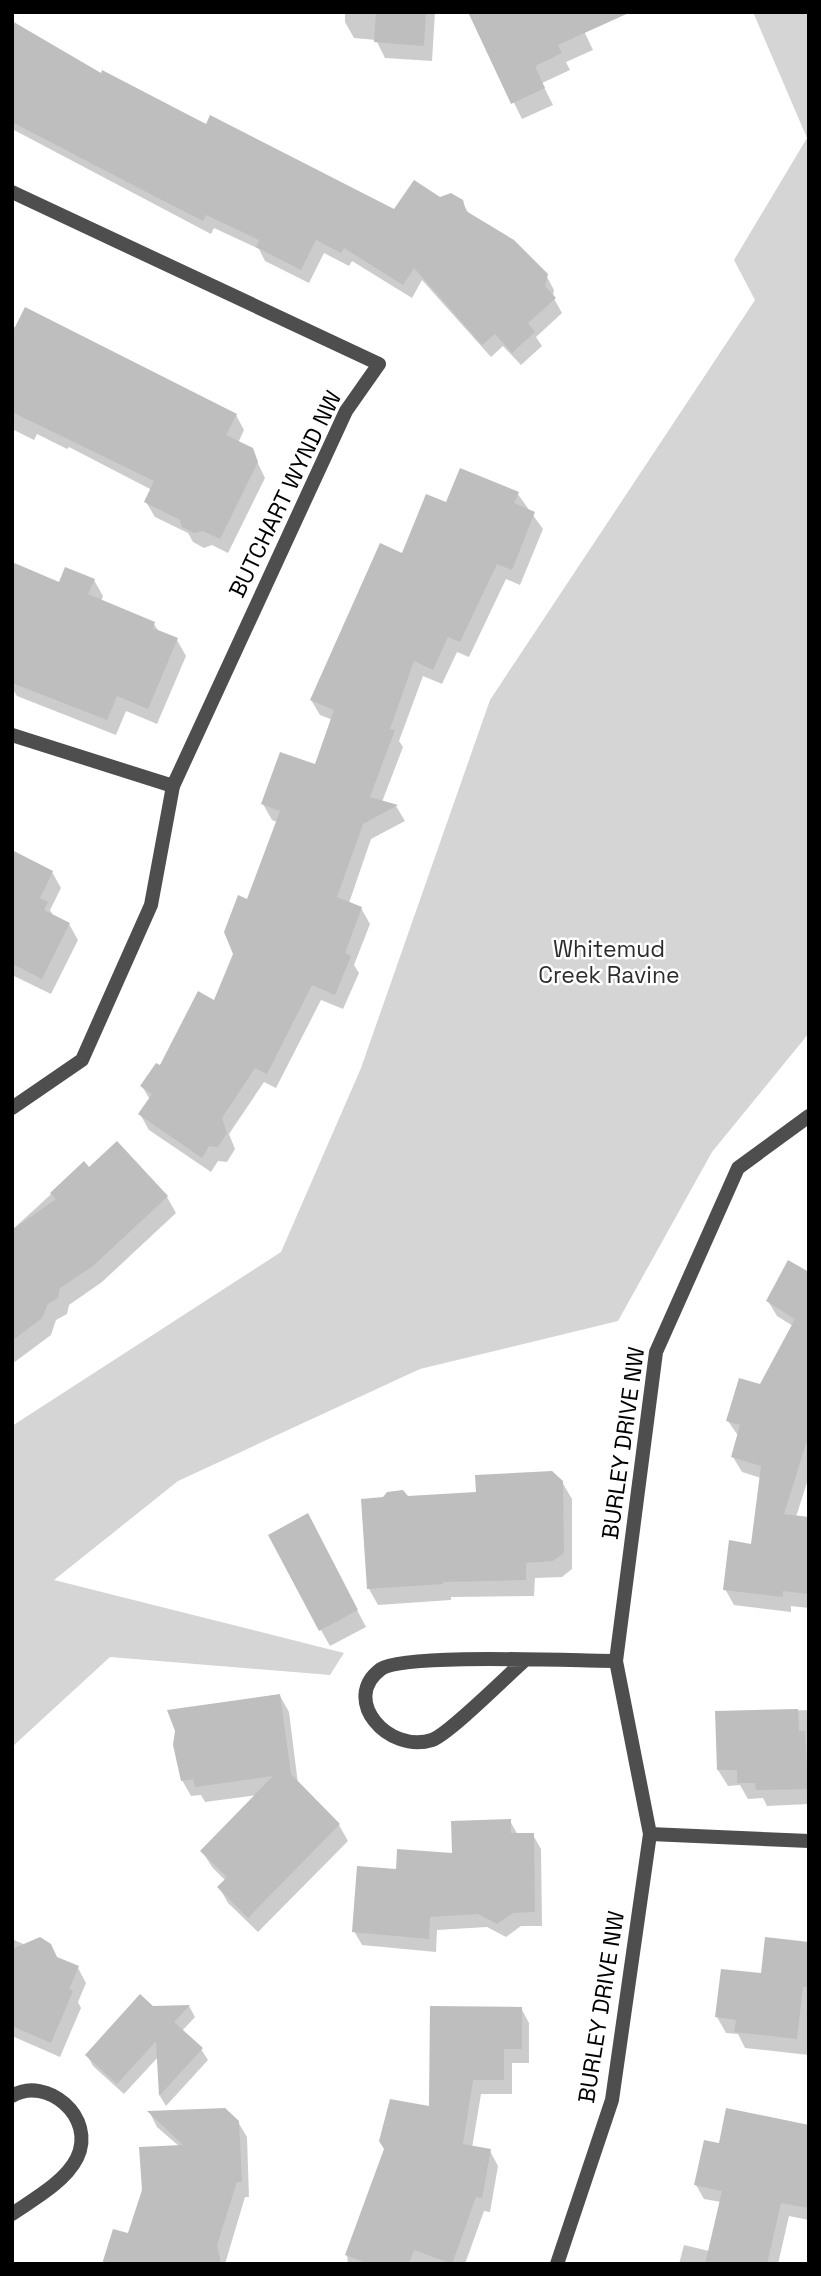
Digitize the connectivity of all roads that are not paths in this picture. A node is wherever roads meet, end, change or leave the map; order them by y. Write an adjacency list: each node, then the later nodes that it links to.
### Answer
1 (12, 192): 3 (street, BUTCHART WYND NW)
2 (13, 735): 3 (street)
3 (173, 786): 4 (street, BUTCHART WYND NW)
4 (12, 1108)
5 (809, 1116): 7 (street, BURLEY DRIVE NW)
6 (525, 1660): 6 (street); 7 (street)
7 (616, 1661): 8 (street, BURLEY DRIVE NW)
8 (650, 1834): 9 (street); 12 (street, BURLEY DRIVE NW)
9 (809, 1841)
10 (12, 2096): 11 (street)
11 (12, 2214)
12 (557, 2264)

